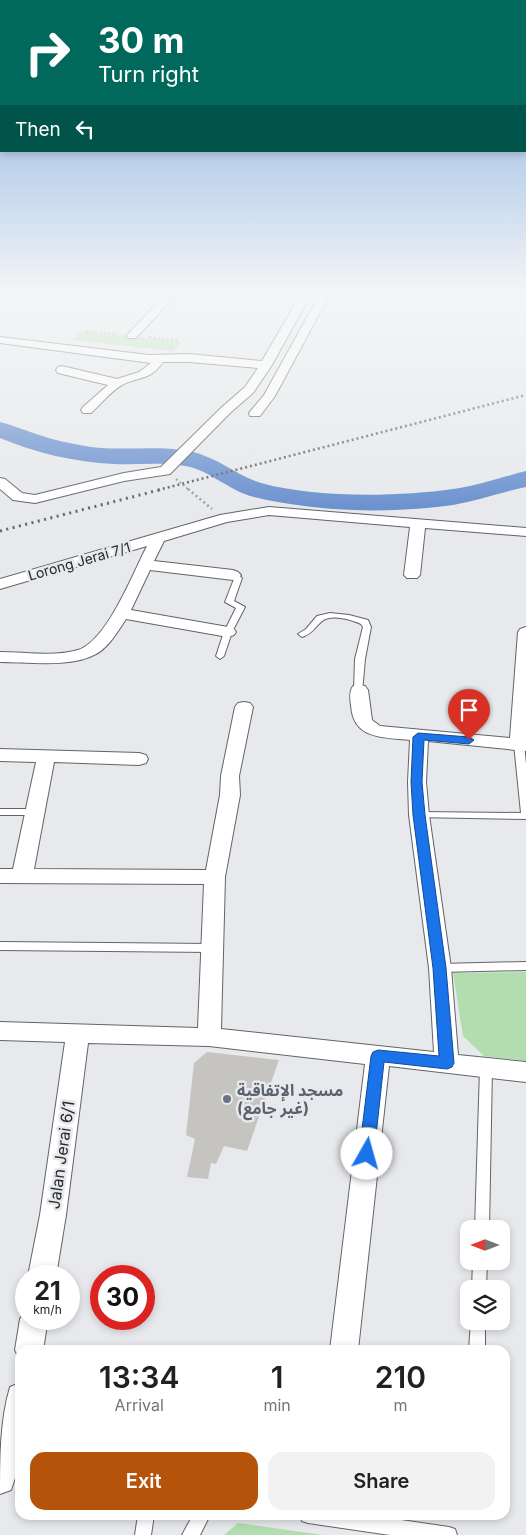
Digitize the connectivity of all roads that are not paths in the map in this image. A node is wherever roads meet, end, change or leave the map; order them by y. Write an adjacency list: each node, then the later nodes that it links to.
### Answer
1 (156, 364): 6 (street)
2 (251, 364): 4 (street)
3 (287, 364): 8 (street)
4 (266, 365): 9 (street)
5 (62, 370): 6 (street)
6 (117, 383): 7 (street)
7 (87, 410)
8 (255, 413)
9 (168, 468): 10 (street)
10 (0, 482)
11 (418, 522): 12 (street); 13 (street); 16 (street)
12 (526, 532)
13 (158, 538): 14 (street); 17 (street, Lorong Jerai 7/1)
14 (145, 565): 15 (street); 18 (street)
15 (232, 575): 19 (lane)
16 (412, 575)
17 (0, 584)
18 (120, 613): 19 (street); 24 (street)
19 (228, 632): 23 (lane)
20 (526, 632): 22 (street)
21 (302, 634): 25 (lane)
22 (525, 650): 28 (street)
23 (220, 656)
24 (0, 657)
25 (359, 690): 27 (street)
26 (244, 707): 38 (street)
27 (418, 737): 28 (street); 34 (street)
28 (522, 744): 35 (lane)
29 (0, 755): 30 (street)
30 (46, 757): 31 (street); 33 (street)
31 (139, 759)
32 (0, 812): 33 (lane)
33 (35, 812): 37 (street)
34 (419, 815): 35 (lane); 42 (street)
35 (526, 816)
36 (0, 876): 37 (street)
37 (22, 876): 38 (street)
38 (215, 877): 40 (street)
39 (0, 946): 40 (lane)
40 (212, 948): 45 (street)
41 (526, 966): 42 (lane)
42 (440, 968): 47 (street)
43 (0, 1031): 44 (street)
44 (78, 1033): 45 (street); 51 (street, Jalan Jerai 6/1)
45 (209, 1037): 46 (street)
46 (378, 1056): 47 (street); 55 (street)
47 (447, 1063): 48 (street)
48 (486, 1068): 49 (street); 50 (lane)
49 (526, 1072)
50 (482, 1220)
51 (44, 1265)
52 (32, 1330): 54 (street)
53 (478, 1330): 56 (lane)
54 (30, 1345)
55 (345, 1345)
56 (477, 1345)
57 (15, 1442): 58 (street)
58 (0, 1479)
59 (145, 1520): 62 (lane)
60 (199, 1520): 63 (lane)
61 (343, 1520): 64 (lane)
62 (143, 1535)
63 (190, 1535)
64 (449, 1535)

